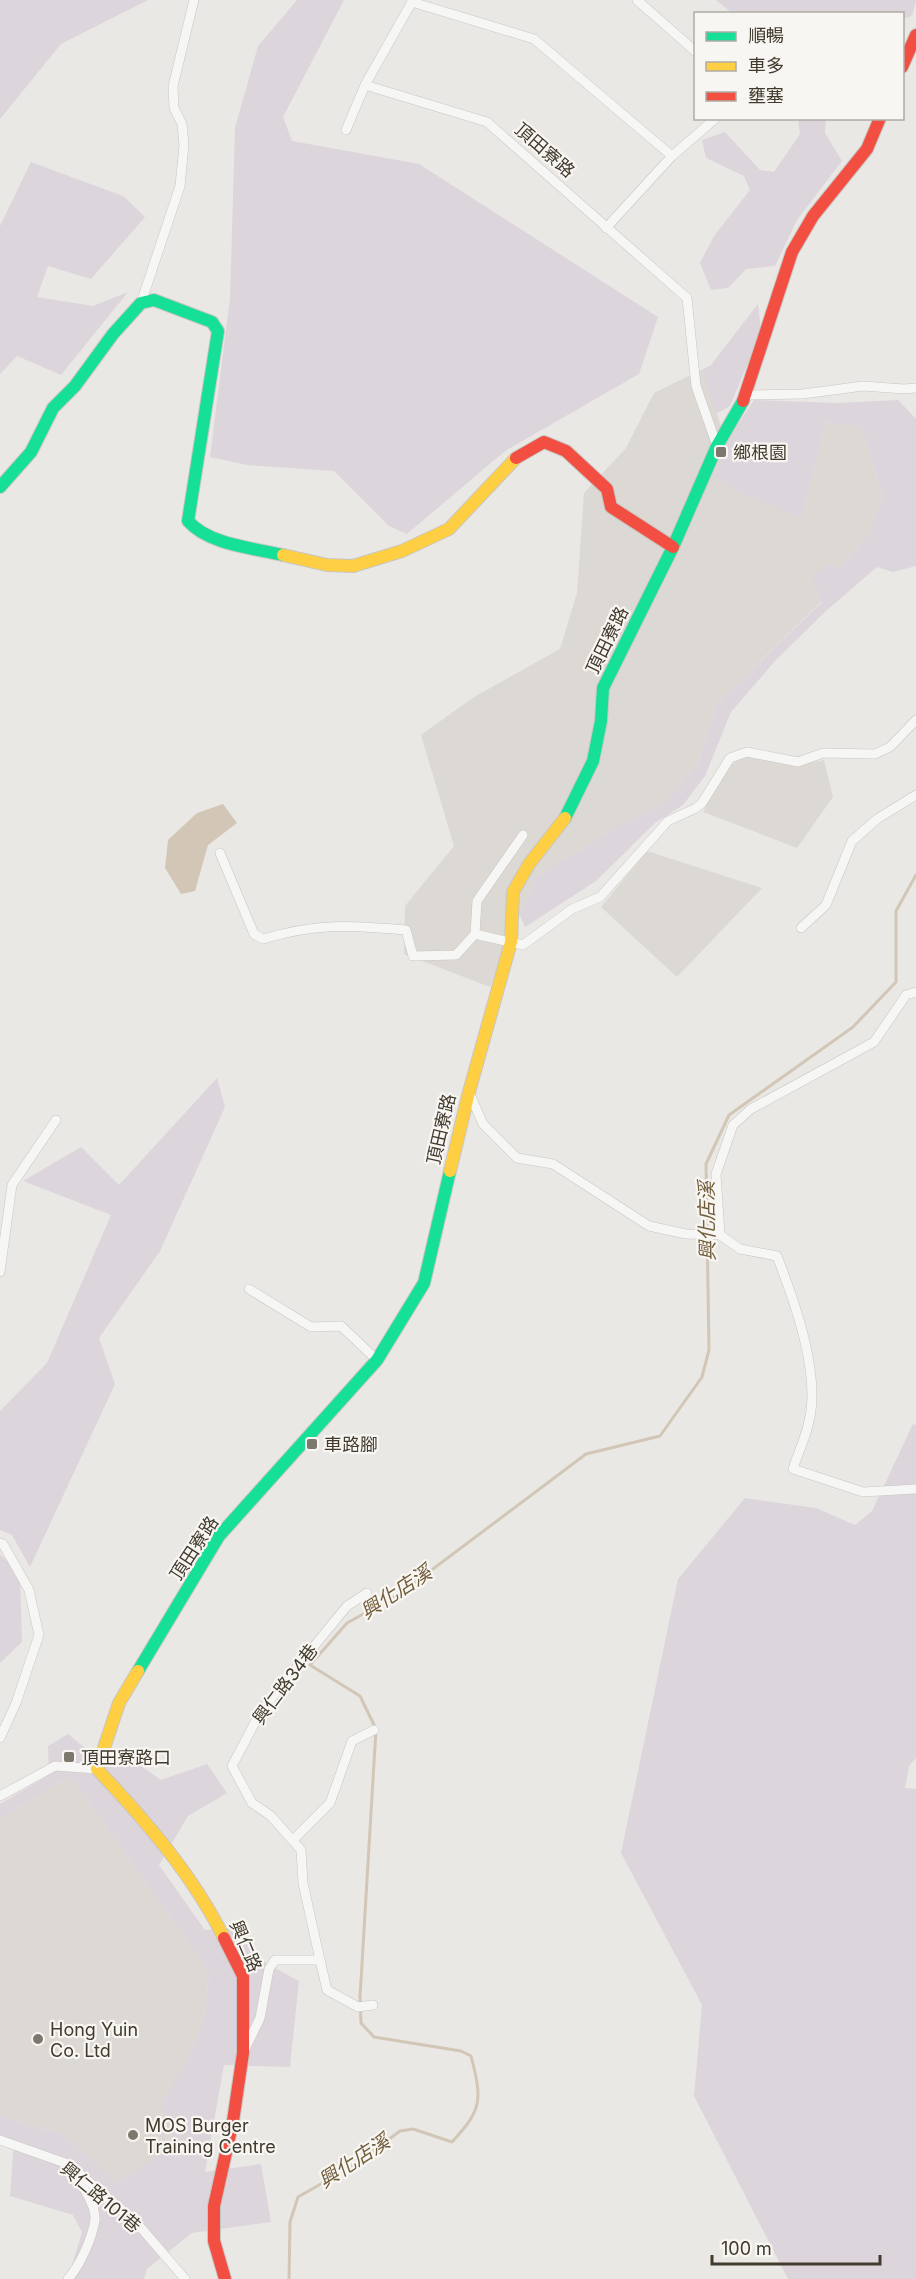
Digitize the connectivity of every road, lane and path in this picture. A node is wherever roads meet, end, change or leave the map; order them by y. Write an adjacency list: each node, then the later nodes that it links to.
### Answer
1 (194, 0): 13 (street)
2 (637, 0): 5 (street)
3 (412, 1): 7 (street); 11 (street)
4 (916, 35): 6 (street)
5 (694, 50)
6 (904, 65)
7 (365, 85): 10 (street); 12 (street, 頂田寮路)
8 (714, 120): 11 (street)
9 (879, 120): 15 (street, 頂田寮路)
10 (346, 130)
11 (672, 156): 12 (street)
12 (606, 228): 16 (street, 頂田寮路)
13 (141, 303): 17 (street); 18 (street)
14 (916, 387): 15 (street)
15 (747, 395): 16 (street, 頂田寮路)
16 (717, 446): 18 (street, 頂田寮路)
17 (0, 487)
18 (673, 547): 25 (street, 頂田寮路)
19 (916, 720): 25 (street)
20 (916, 795): 23 (street)
21 (523, 835): 24 (street)
22 (220, 853): 24 (street)
23 (801, 928)
24 (475, 934): 25 (street)
25 (511, 942): 27 (street, 頂田寮路)
26 (916, 993): 29 (street)
27 (469, 1092): 29 (street); 32 (street, 頂田寮路)
28 (56, 1120): 30 (street)
29 (720, 1235): 33 (street)
30 (0, 1272)
31 (249, 1289): 32 (street)
32 (377, 1360): 38 (street, 頂田寮路)
33 (916, 1489)
34 (1, 1541): 37 (street)
35 (367, 1593): 40 (street, 興仁路34巷)
36 (374, 1730): 40 (street)
37 (0, 1738)
38 (97, 1769): 39 (street); 43 (street, 興仁路)
39 (0, 1796)
40 (293, 1840): 41 (street, 興仁路34巷)
41 (320, 1960): 42 (street, 興仁路34巷); 43 (street)
42 (373, 2005)
43 (243, 2053): 48 (street, 興仁路)
44 (0, 2140): 45 (street, 興仁路101巷)
45 (68, 2164): 46 (street); 47 (street, 興仁路101巷)
46 (68, 2279)
47 (186, 2279)
48 (225, 2279)

